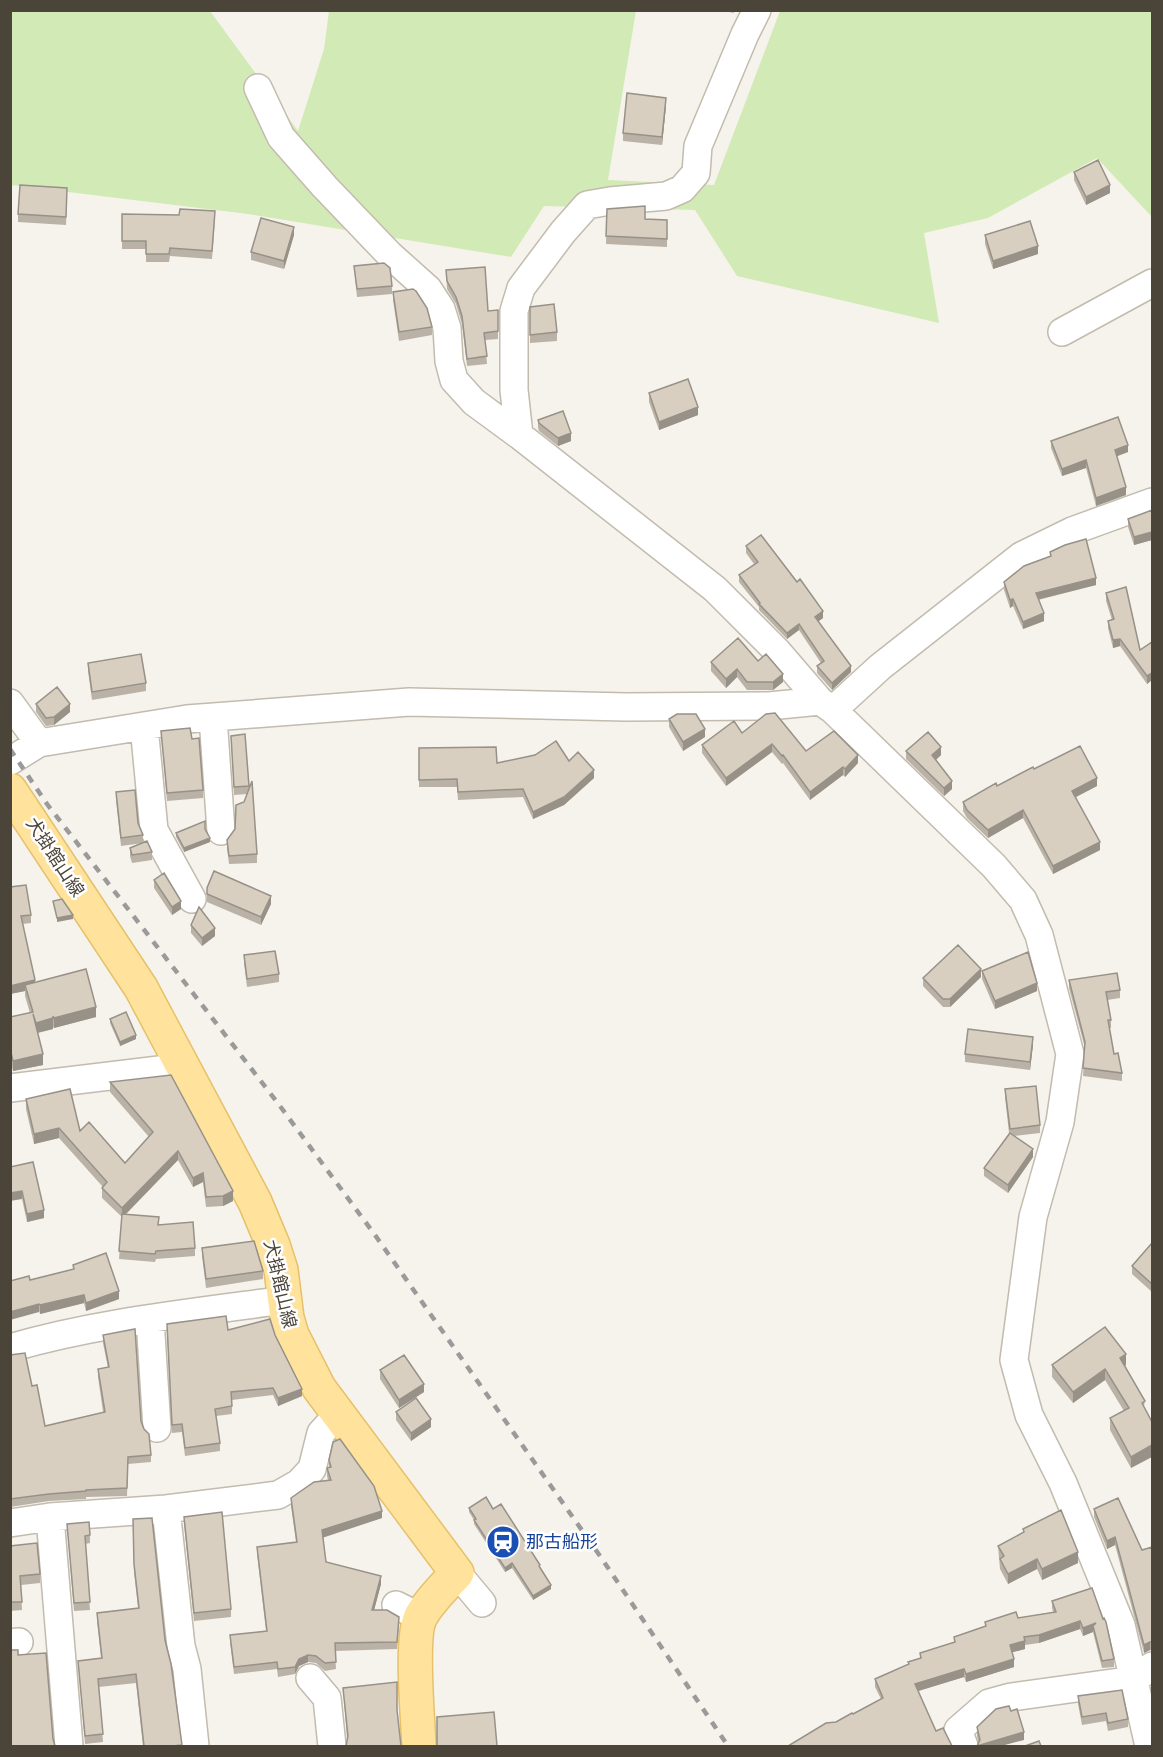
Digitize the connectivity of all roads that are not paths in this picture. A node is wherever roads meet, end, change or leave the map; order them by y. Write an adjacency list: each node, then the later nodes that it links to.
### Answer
1 (757, 10): 5 (street)
2 (258, 88): 5 (street)
3 (1152, 283): 4 (street)
4 (1062, 332)
5 (519, 435): 8 (street)
6 (1152, 502): 8 (street)
7 (10, 703): 11 (street)
8 (826, 706): 9 (street); 28 (street)
9 (213, 717): 10 (street); 14 (street)
10 (144, 726): 11 (street); 15 (street)
11 (39, 743): 12 (street)
12 (10, 761)
13 (10, 790): 16 (main road, 犬掛館山線)
14 (220, 831)
15 (192, 899)
16 (184, 1067): 17 (street); 18 (main road, 犬掛館山線)
17 (10, 1088)
18 (284, 1300): 19 (street); 21 (main road, 犬掛館山線)
19 (150, 1319): 20 (street); 22 (street)
20 (10, 1348)
21 (339, 1413): 23 (street); 26 (main road, 犬掛館山線)
22 (157, 1428)
23 (166, 1509): 24 (street); 31 (street)
24 (50, 1517): 25 (street); 30 (street)
25 (10, 1523)
26 (457, 1573): 27 (street); 33 (main road)
27 (482, 1603)
28 (1143, 1673): 34 (street); 35 (street)
29 (310, 1678): 32 (street)
30 (69, 1746)
31 (195, 1746)
32 (332, 1746)
33 (419, 1746)
34 (964, 1746)
35 (1149, 1746)

